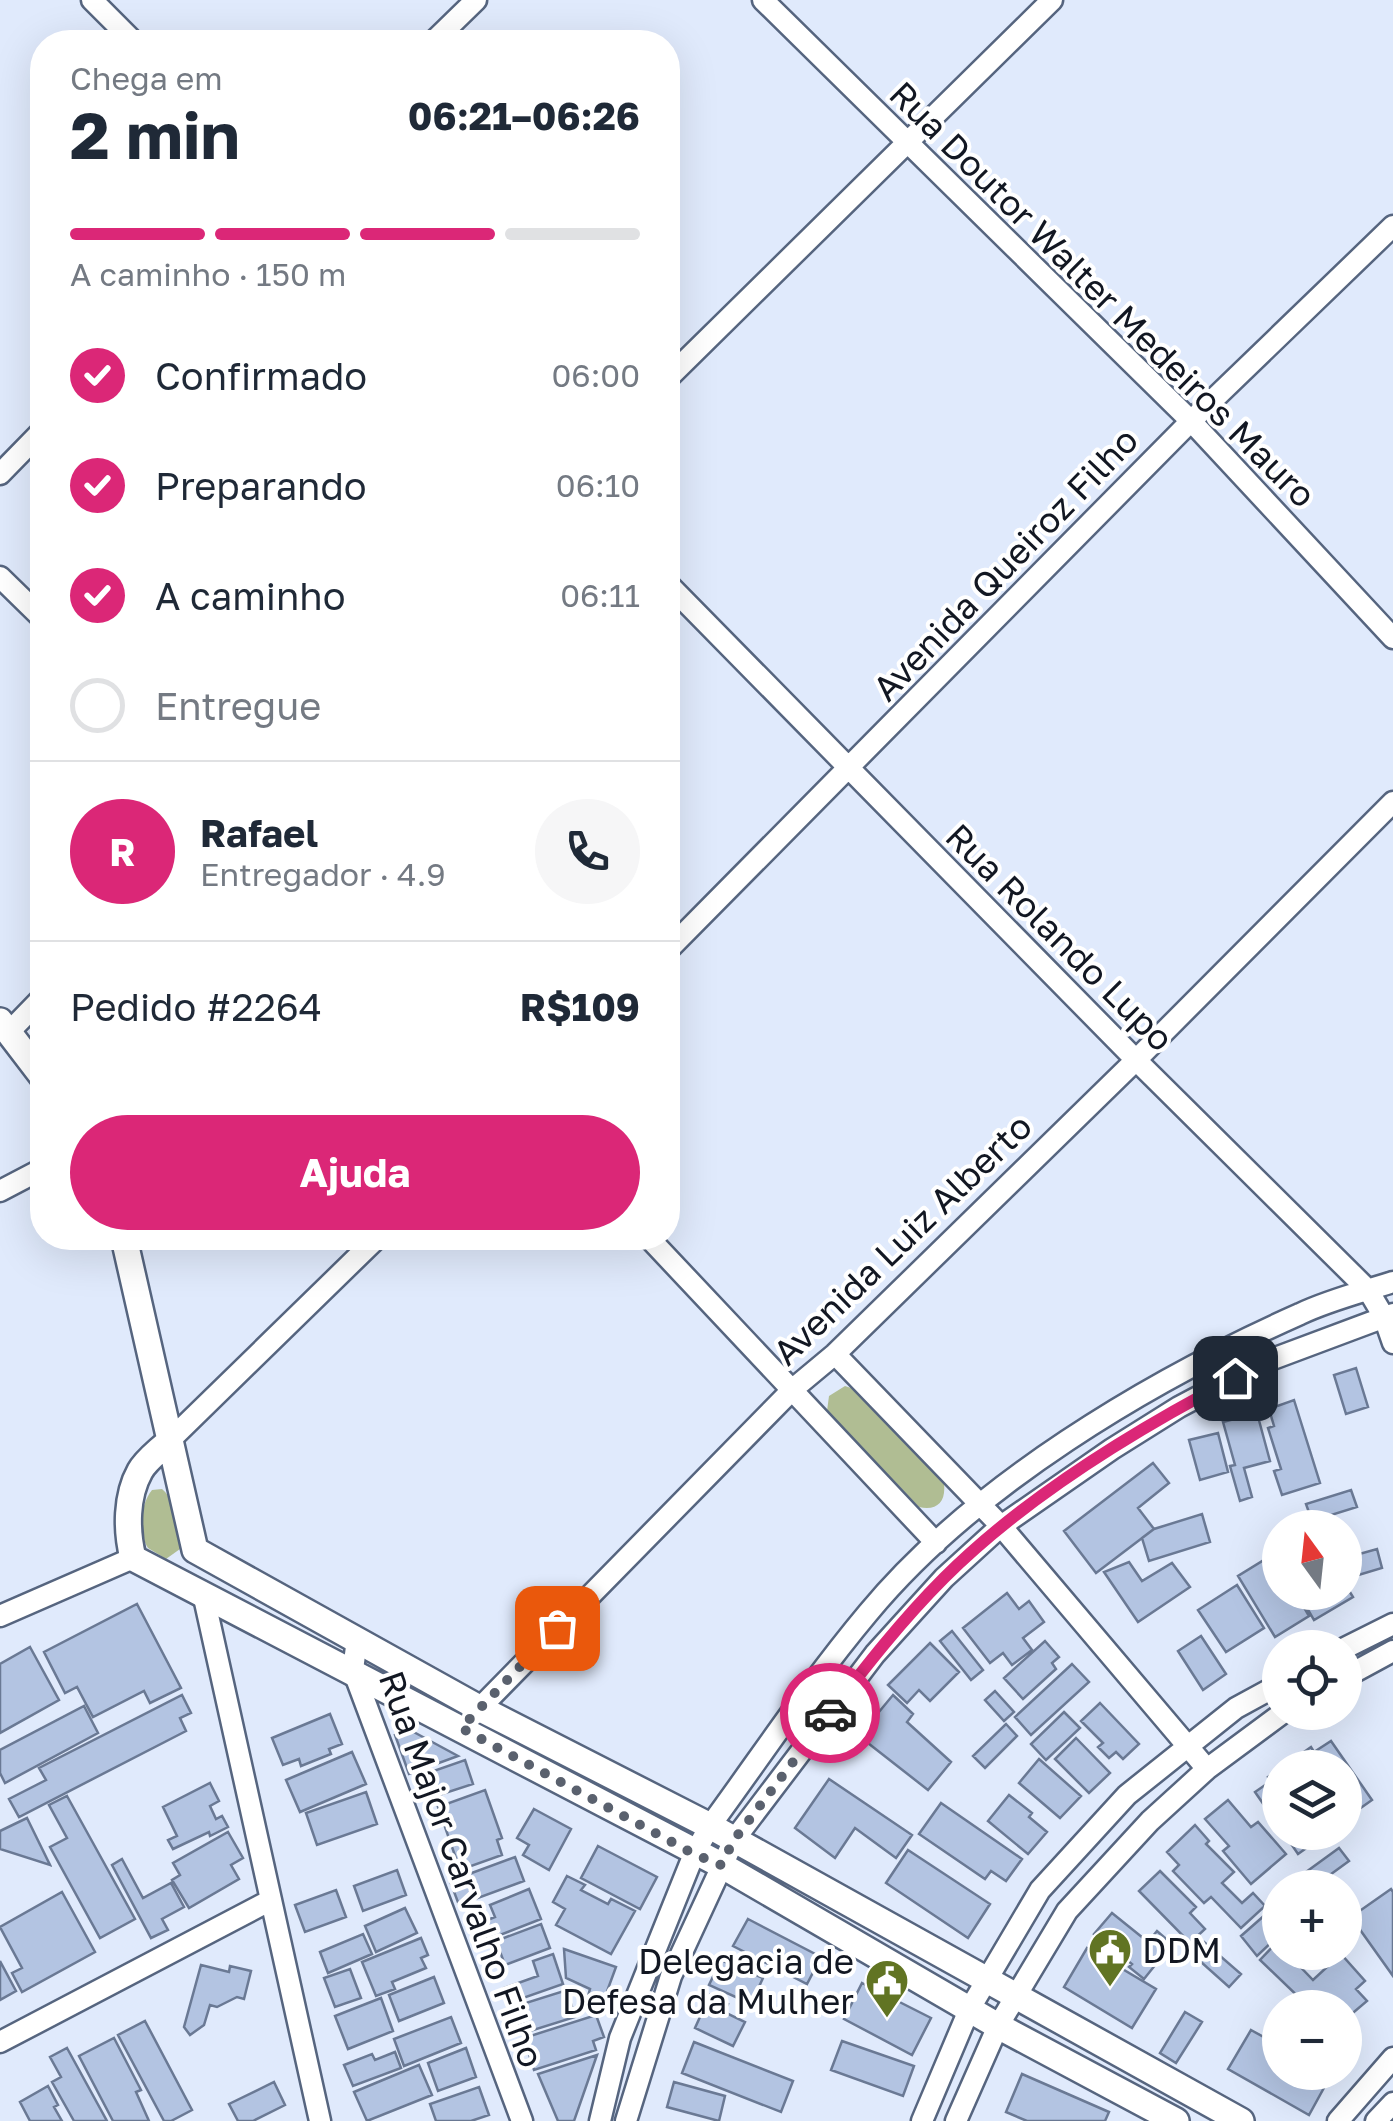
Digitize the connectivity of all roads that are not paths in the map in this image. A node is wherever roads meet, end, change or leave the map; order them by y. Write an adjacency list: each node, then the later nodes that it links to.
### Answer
1 (92, 0): 5 (street)
2 (476, 0): 6 (street)
3 (763, 0): 7 (street, Rua Doutor Walter Medeiros Mauro)
4 (1052, 0): 7 (street)
5 (122, 30)
6 (445, 30)
7 (907, 144): 9 (street); 10 (street, Rua Doutor Walter Medeiros Mauro)
8 (1393, 226): 10 (street, Avenida Queiroz Filho)
9 (680, 366)
10 (1190, 421): 16 (street, Rua Doutor Walter Medeiros Mauro); 17 (street, Avenida Queiroz Filho)
11 (30, 444): 12 (street)
12 (0, 474)
13 (0, 577): 15 (street)
14 (680, 596): 17 (street, Rua Rolando Lupo)
15 (30, 606)
16 (1393, 638)
17 (850, 769): 19 (street, Avenida Queiroz Filho); 23 (street, Rua Rolando Lupo)
18 (1393, 802): 23 (street, Avenida Luiz Alberto)
19 (680, 938)
20 (30, 1007): 21 (street)
21 (5, 1026): 22 (street)
22 (30, 1060)
23 (1136, 1060): 30 (street, Rua Rolando Lupo); 33 (street, Avenida Luiz Alberto)
24 (30, 1175): 25 (street)
25 (0, 1191)
26 (127, 1250): 35 (street)
27 (364, 1250): 35 (street)
28 (660, 1250): 34 (street)
29 (1393, 1282): 30 (street)
30 (1368, 1290): 31 (street, Rua Rolando Lupo); 36 (street)
31 (1389, 1315): 32 (street, Rua Rolando Lupo); 37 (street)
32 (1393, 1343)
33 (835, 1354): 34 (street, Avenida Luiz Alberto); 36 (street)
34 (793, 1389): 38 (street); 51 (street, Avenida Luiz Alberto)
35 (168, 1442): 39 (street); 40 (street)
36 (981, 1505): 37 (street); 38 (street)
37 (1001, 1526): 54 (street); 57 (street)
38 (936, 1542): 56 (street)
39 (195, 1550): 41 (street); 45 (street)
40 (133, 1558): 41 (street); 43 (street)
41 (171, 1576): 42 (street)
42 (203, 1593): 49 (street); 60 (street)
43 (0, 1616)
44 (1393, 1624): 46 (street)
45 (357, 1639): 49 (street, Rua Major Carvalho Filho); 51 (street)
46 (1362, 1640)
47 (1393, 1652): 48 (street)
48 (1362, 1668)
49 (353, 1670): 52 (street); 69 (street, Rua Major Carvalho Filho)
50 (1262, 1694): 54 (street)
51 (479, 1708): 52 (street, Avenida Luiz Alberto); 56 (street)
52 (461, 1728): 58 (street)
53 (1262, 1728): 55 (street)
54 (1188, 1745): 55 (street); 61 (street)
55 (1207, 1769): 62 (street)
56 (710, 1826): 57 (street); 58 (street)
57 (734, 1840): 59 (street); 61 (street)
58 (694, 1854): 59 (street); 70 (street)
59 (721, 1865): 63 (street); 71 (street)
60 (270, 1900): 65 (street); 68 (street)
61 (985, 1980): 62 (street); 63 (street)
62 (1015, 1995): 64 (street); 75 (street)
63 (969, 2010): 64 (street); 72 (street)
64 (998, 2026): 73 (street); 74 (street)
65 (0, 2042)
66 (1393, 2058): 76 (street)
67 (1393, 2103): 77 (street)
68 (320, 2121)
69 (522, 2121)
70 (600, 2121)
71 (626, 2121)
72 (922, 2121)
73 (956, 2121)
74 (1176, 2121)
75 (1241, 2121)
76 (1338, 2121)
77 (1376, 2121)

